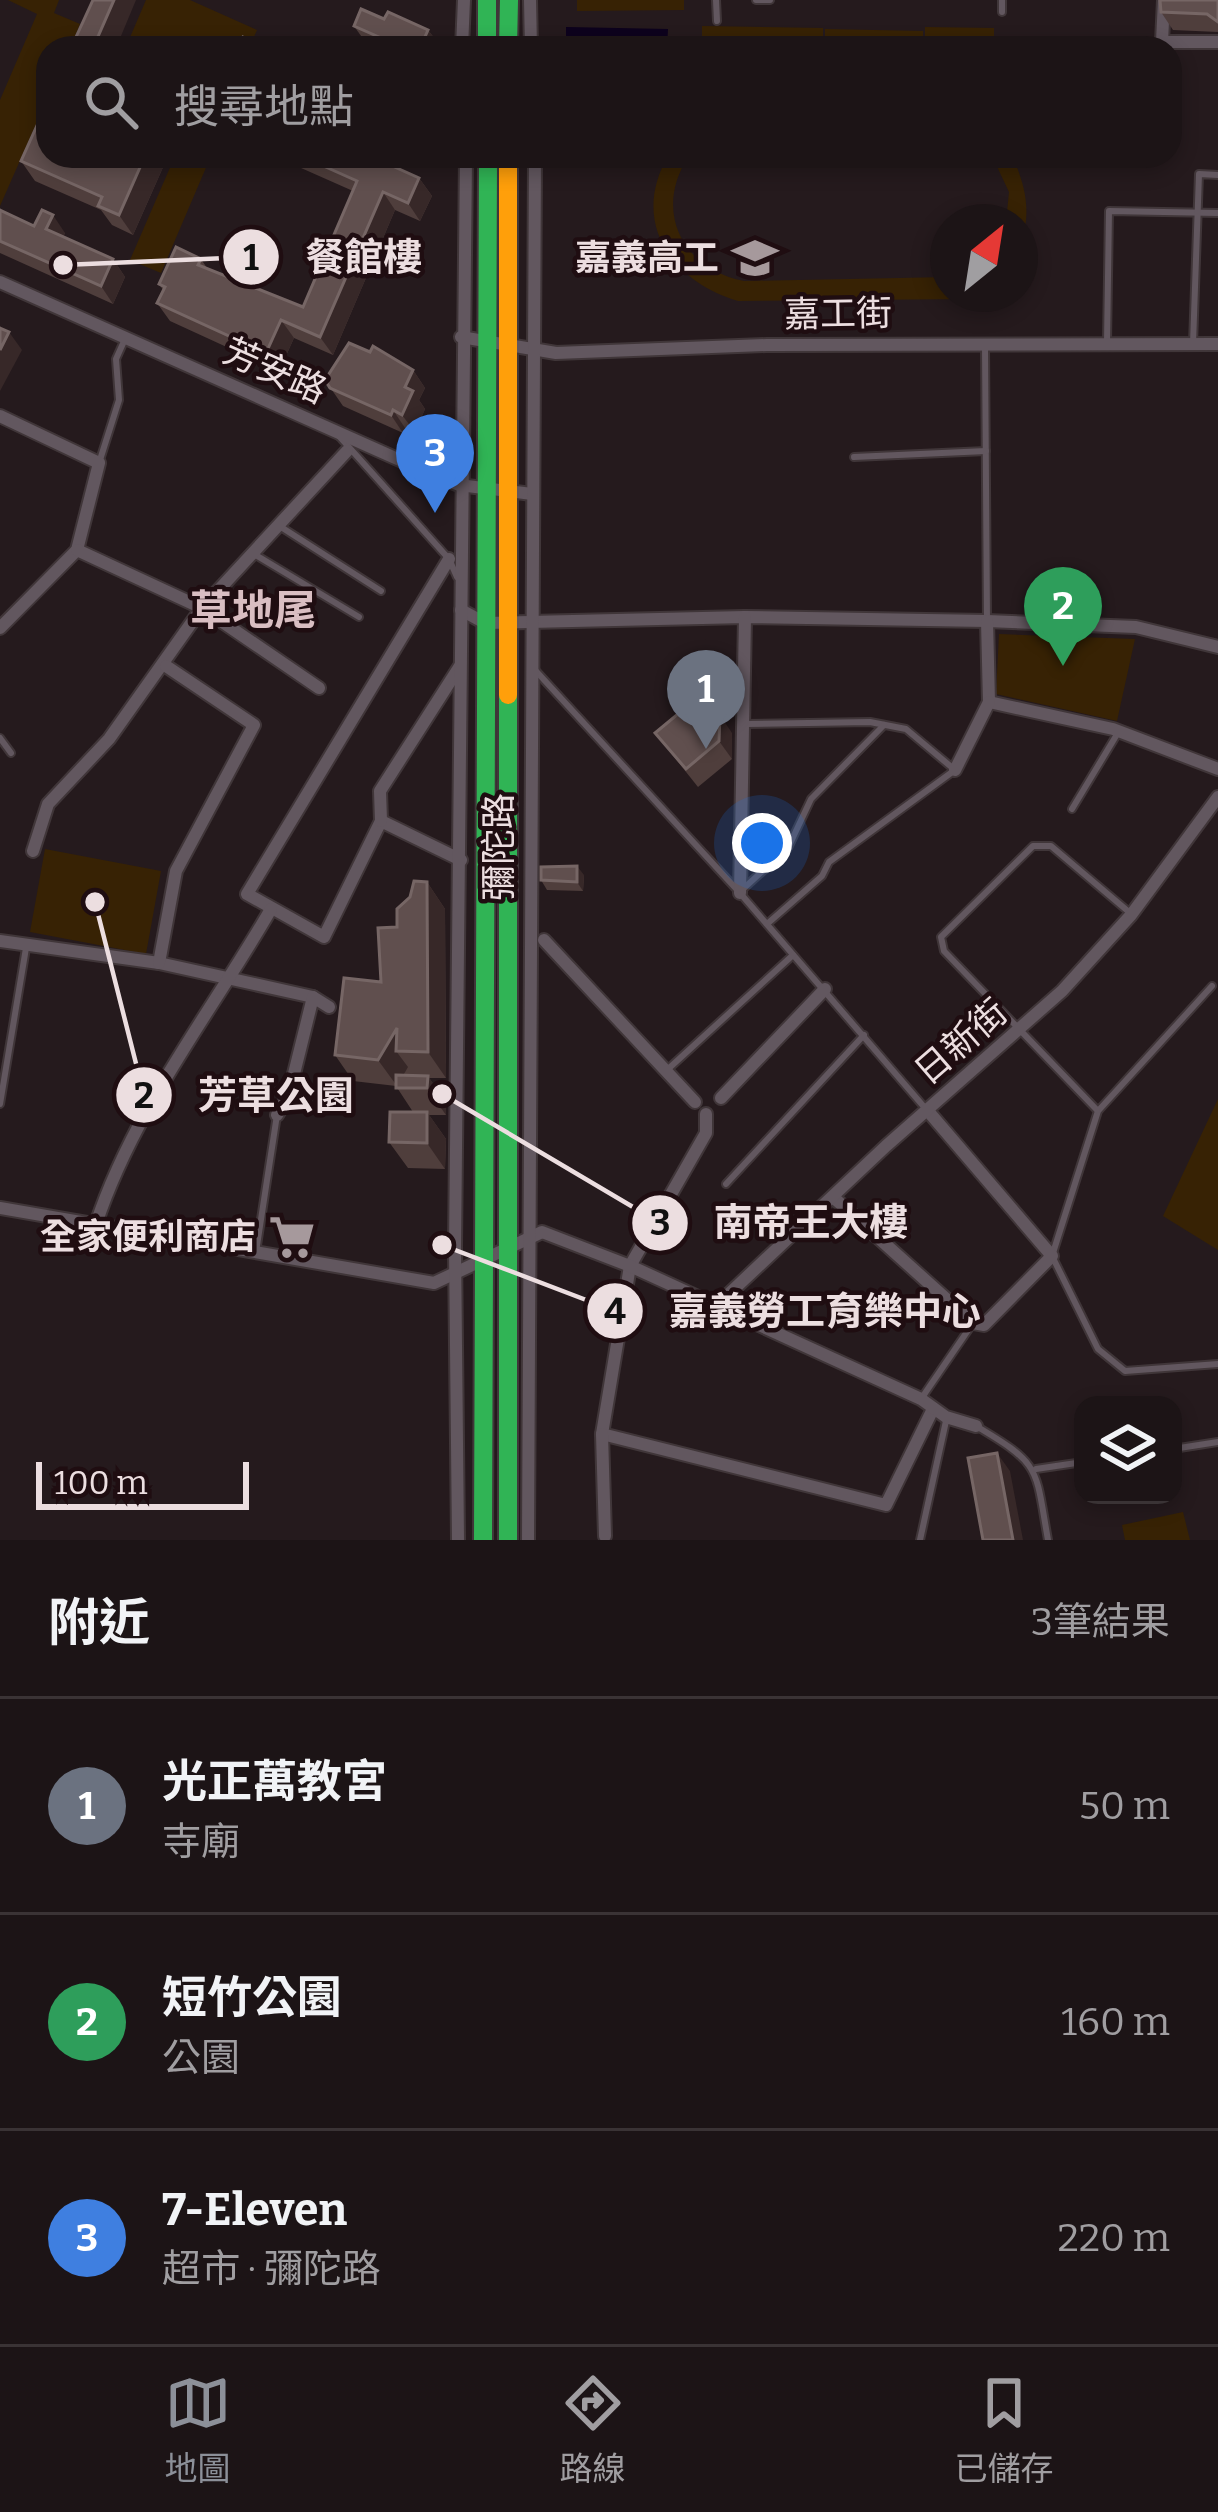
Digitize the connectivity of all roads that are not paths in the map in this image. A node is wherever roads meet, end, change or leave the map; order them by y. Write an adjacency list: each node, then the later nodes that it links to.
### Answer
1 (464, 0): 12 (street)
2 (487, 0): 13 (street)
3 (509, 0): 14 (street)
4 (530, 0): 15 (street)
5 (716, 0): 11 (lane)
6 (756, 0): 7 (lane)
7 (770, 0)
8 (1002, 0): 10 (lane)
9 (1163, 0): 16 (street)
10 (1002, 12)
11 (716, 21)
12 (462, 36)
13 (487, 36)
14 (508, 36)
15 (531, 36)
16 (1162, 36)
17 (1218, 42): 18 (street)
18 (1182, 44)
19 (466, 168): 28 (street, 彌陀路)
20 (488, 168): 30 (street, 彌陀路)
21 (508, 168): 34 (street, 彌陀路)
22 (535, 168): 35 (street, 彌陀路)
23 (1218, 175): 24 (lane)
24 (1199, 213): 25 (lane); 31 (lane); 32 (lane)
25 (1218, 213)
26 (0, 282): 27 (street, 芳安路)
27 (126, 337): 37 (street, 芳安路); 41 (lane)
28 (461, 338): 30 (street, 嘉工街); 42 (street, 彌陀路)
29 (986, 342): 31 (street, 嘉工街); 35 (street, 嘉工街); 39 (lane)
30 (488, 343): 34 (street, 嘉工街); 43 (street, 彌陀路)
31 (1107, 344): 32 (street, 嘉工街)
32 (1193, 344): 33 (street, 嘉工街)
33 (1218, 344)
34 (509, 348): 35 (street, 嘉工街); 43 (street, 彌陀路)
35 (531, 352): 44 (street, 彌陀路)
36 (0, 416): 41 (street)
37 (337, 432): 38 (lane); 42 (street, 芳安路)
38 (347, 451): 45 (street); 48 (lane)
39 (986, 452): 40 (lane); 55 (lane)
40 (854, 457)
41 (99, 463): 46 (street)
42 (459, 485): 43 (street, 芳安路); 50 (street, 彌陀路)
43 (496, 489): 44 (street, 芳安路); 56 (street, 彌陀路); 57 (street, 彌陀路)
44 (532, 494): 58 (street, 彌陀路)
45 (281, 527): 47 (street); 49 (lane)
46 (77, 550): 51 (street); 59 (street)
47 (251, 552): 51 (street); 53 (lane)
48 (449, 559): 50 (lane); 79 (street)
49 (381, 591)
50 (462, 592): 52 (street, 彌陀路)
51 (202, 608): 62 (street); 64 (street)
52 (461, 610): 56 (street); 61 (street, 彌陀路)
53 (358, 617)
54 (745, 617): 55 (street); 58 (street); 66 (street)
55 (987, 621): 60 (street); 65 (street)
56 (485, 623): 57 (street); 111 (street, 彌陀路)
57 (506, 623): 58 (street); 82 (street, 彌陀路)
58 (534, 623): 63 (street, 彌陀路)
59 (0, 628)
60 (1218, 647)
61 (460, 665): 75 (street); 77 (street, 彌陀路)
62 (166, 666): 76 (street); 87 (street)
63 (534, 668): 78 (lane); 83 (street, 彌陀路)
64 (320, 688)
65 (989, 702): 68 (street); 72 (street)
66 (746, 724): 67 (lane); 78 (street)
67 (884, 725): 72 (lane); 78 (lane)
68 (1119, 731): 71 (street); 74 (lane)
69 (0, 738): 70 (lane)
70 (11, 753)
71 (1218, 769)
72 (955, 770): 81 (lane)
73 (1218, 797): 80 (street, 日新街)
74 (1072, 809)
75 (381, 821): 77 (street); 79 (street)
76 (33, 851)
77 (461, 860): 113 (street, 彌陀路)
78 (742, 890): 81 (lane)
79 (271, 908): 88 (street)
80 (1131, 915): 93 (street, 日新街); 93 (lane)
81 (767, 924): 86 (lane)
82 (508, 938): 83 (lane); 108 (street, 彌陀路)
83 (538, 940): 95 (street); 107 (street, 彌陀路)
84 (0, 941): 85 (street)
85 (26, 947): 87 (street); 98 (lane)
86 (793, 954): 90 (lane); 95 (lane)
87 (159, 963): 88 (street)
88 (231, 978): 91 (street); 106 (street)
89 (1212, 986): 100 (lane)
90 (825, 989): 94 (lane); 96 (street)
91 (313, 997): 92 (street); 102 (street)
92 (329, 1007)
93 (1024, 1028): 99 (street, 日新街); 100 (lane)
94 (863, 1035): 99 (lane); 103 (lane)
95 (667, 1070): 97 (street)
96 (721, 1098)
97 (695, 1102)
98 (0, 1104)
99 (928, 1111): 104 (street, 日新街); 110 (street)
100 (1098, 1111): 110 (lane)
101 (706, 1114): 112 (street)
102 (278, 1115): 109 (lane)
103 (726, 1184)
104 (833, 1197): 114 (street, 日新街); 115 (street)
105 (0, 1208): 106 (street)
106 (95, 1224): 109 (street)
107 (527, 1239): 108 (street); 112 (street); 130 (street, 彌陀路)
108 (505, 1250): 111 (street); 129 (street, 彌陀路)
109 (256, 1252): 113 (street)
110 (1052, 1256): 115 (street); 116 (lane)
111 (484, 1258): 113 (street); 128 (street, 彌陀路)
112 (630, 1266): 114 (street); 121 (street)
113 (454, 1273): 127 (street, 彌陀路)
114 (716, 1306): 117 (street)
115 (973, 1323): 117 (lane)
116 (1218, 1364)
117 (921, 1399): 118 (street)
118 (933, 1408): 119 (street); 121 (street)
119 (946, 1418): 120 (street); 131 (lane)
120 (976, 1426): 125 (lane)
121 (602, 1435): 126 (street)
122 (1218, 1442): 123 (lane)
123 (1182, 1448)
124 (1074, 1463): 125 (lane)
125 (1036, 1469): 132 (lane)
126 (605, 1536)
127 (458, 1540)
128 (483, 1540)
129 (508, 1540)
130 (528, 1540)
131 (920, 1540)
132 (1048, 1540)

